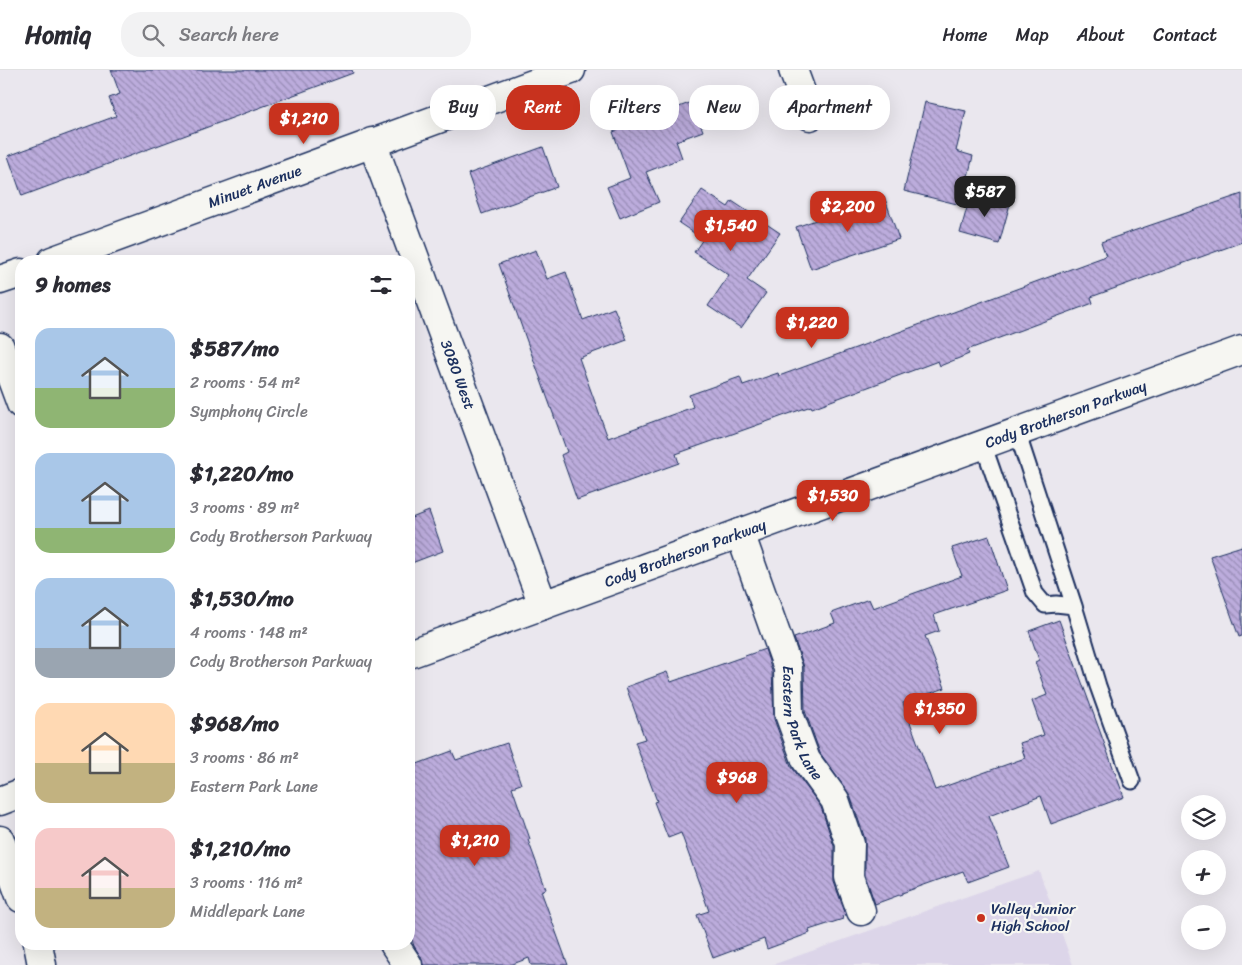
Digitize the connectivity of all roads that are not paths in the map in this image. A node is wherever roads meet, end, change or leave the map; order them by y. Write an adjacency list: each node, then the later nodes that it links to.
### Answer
1 (570, 70): 4 (street, Minuet Avenue)
2 (794, 70): 3 (street)
3 (799, 85)
4 (372, 142): 5 (street, Minuet Avenue); 6 (street, 3080 West)
5 (68, 255)
6 (414, 255)
7 (415, 258): 16 (street, 3080 West)
8 (15, 274): 9 (street)
9 (0, 280)
10 (0, 347): 12 (street)
11 (1242, 350): 13 (street, Cody Brotherson Parkway)
12 (15, 388)
13 (1017, 432): 14 (street, Cody Brotherson Parkway); 17 (lane)
14 (984, 444): 15 (street, Cody Brotherson Parkway); 17 (lane)
15 (740, 533): 16 (street, Cody Brotherson Parkway); 24 (street, Eastern Park Lane)
16 (543, 605): 18 (street, Cody Brotherson Parkway)
17 (1074, 606): 19 (lane)
18 (415, 652)
19 (1132, 781)
20 (15, 795): 21 (street)
21 (0, 801)
22 (0, 840): 23 (street)
23 (15, 881)
24 (861, 911)
25 (39, 950): 27 (street)
26 (398, 950): 28 (street)
27 (42, 965)
28 (408, 965)

